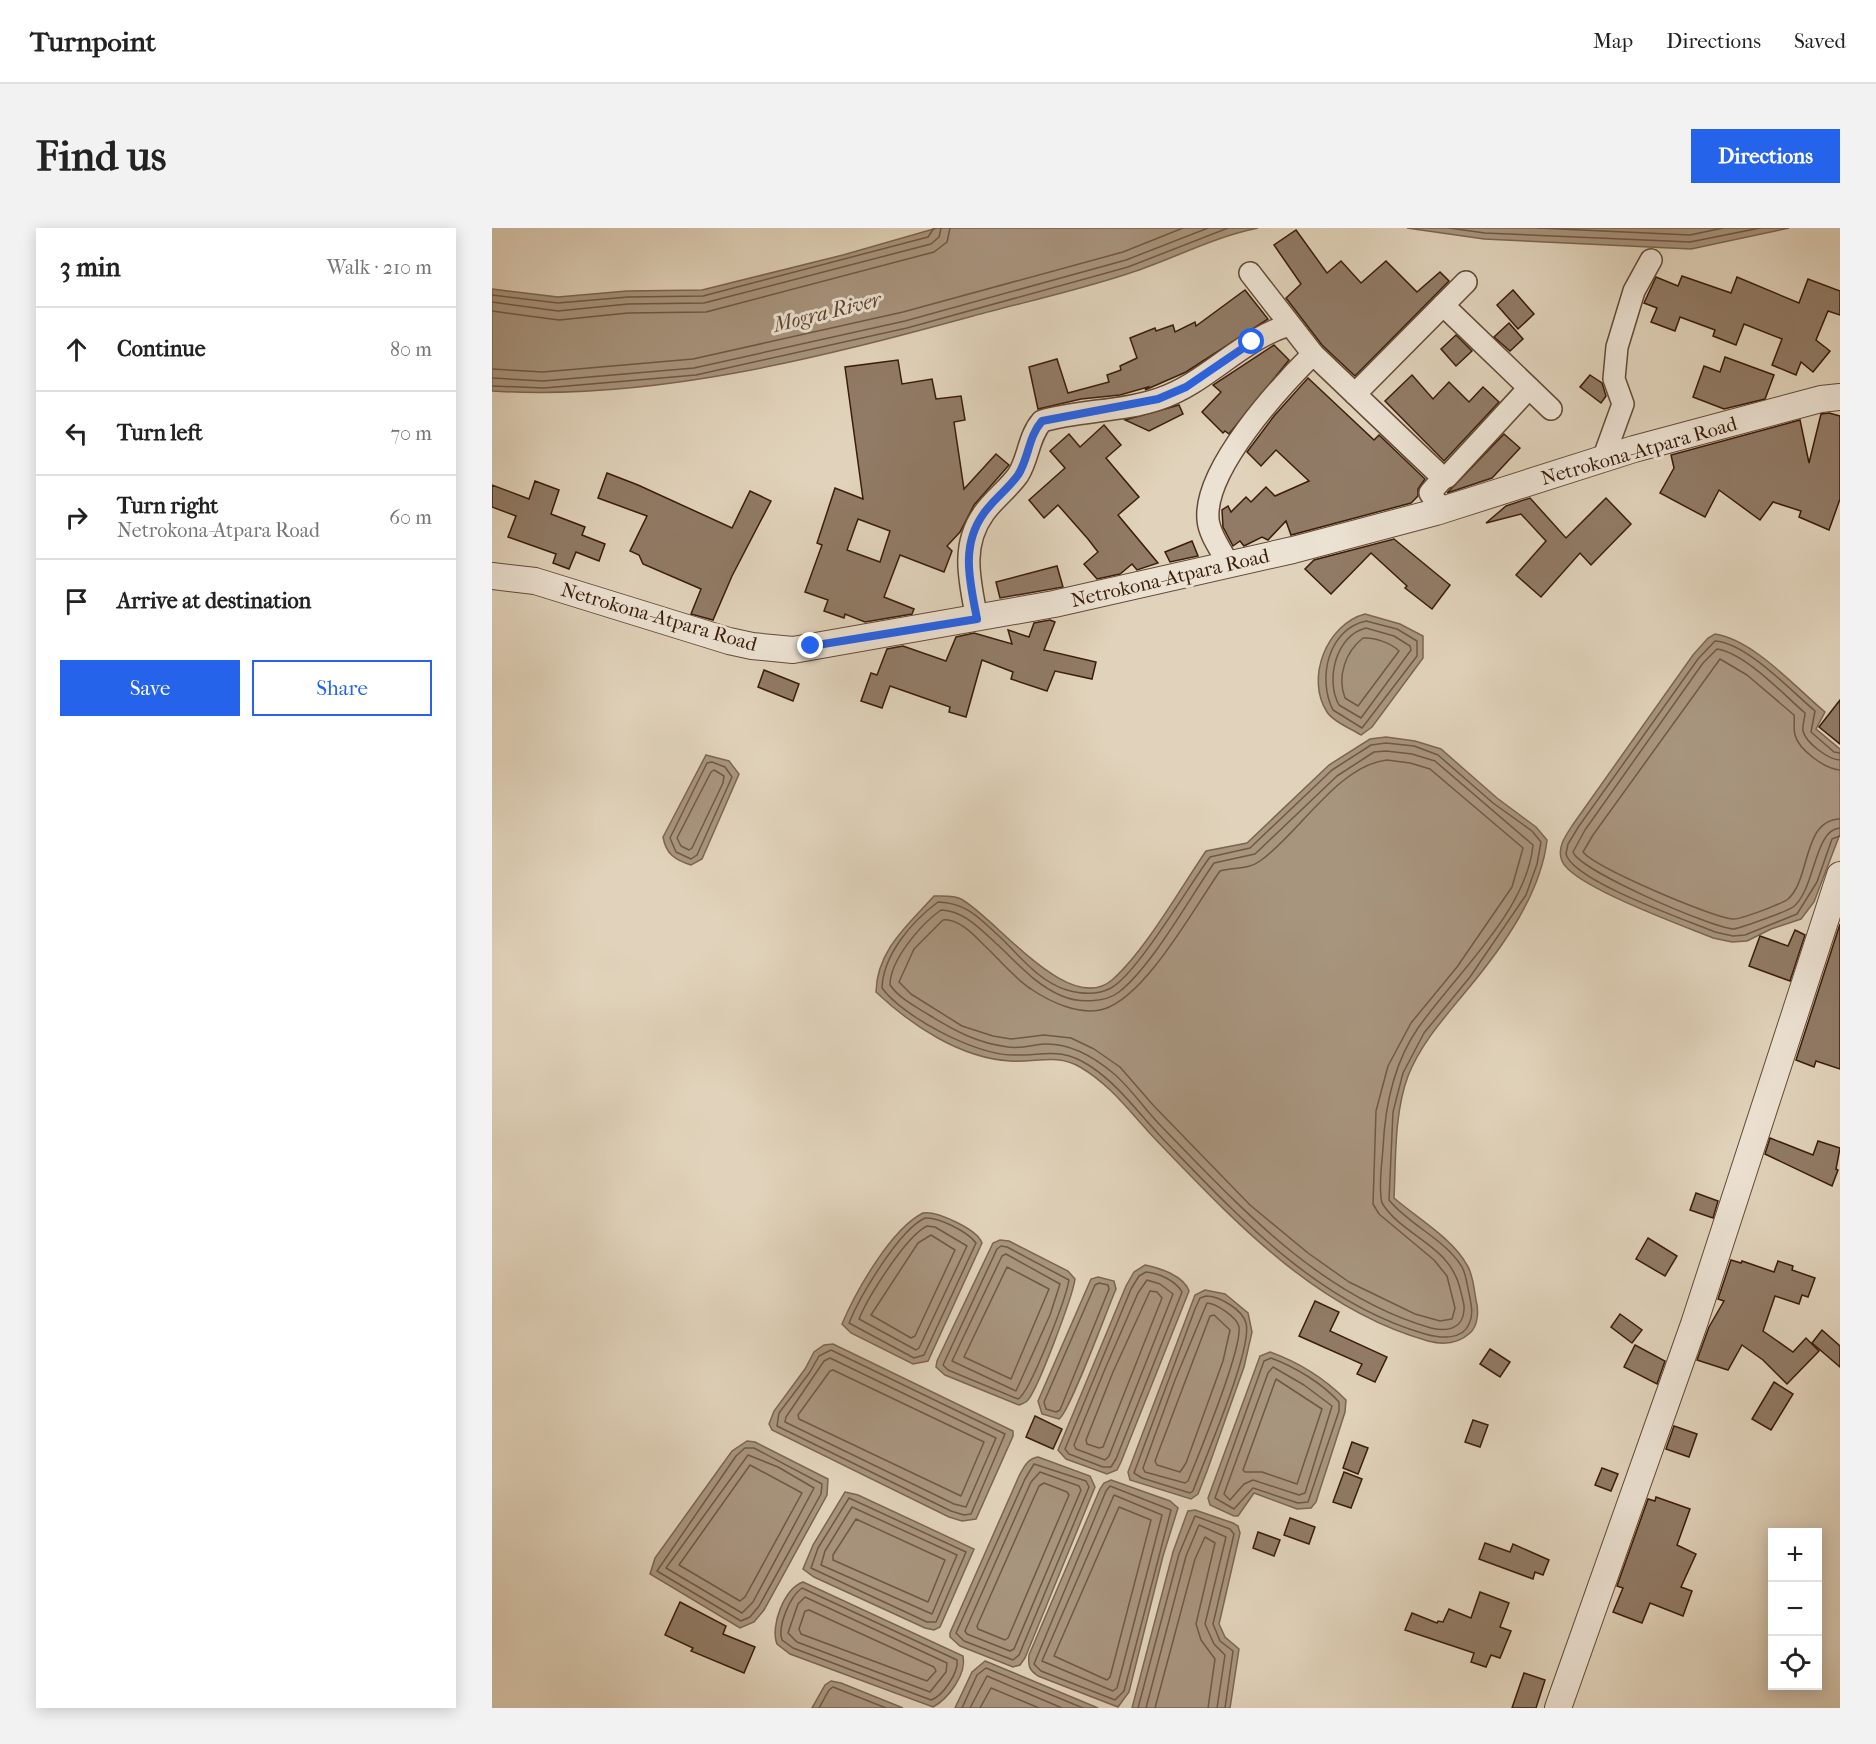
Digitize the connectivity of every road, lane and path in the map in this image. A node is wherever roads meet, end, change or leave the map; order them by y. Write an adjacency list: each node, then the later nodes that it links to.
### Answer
1 (1650, 260): 11 (street)
2 (1250, 273): 5 (street)
3 (1466, 282): 4 (street)
4 (1443, 305): 7 (street); 8 (street)
5 (1289, 325): 6 (street); 16 (street)
6 (1313, 354): 8 (street); 14 (street)
7 (1529, 388): 10 (street); 12 (street)
8 (1354, 394): 12 (street)
9 (1840, 397): 11 (street, Netrokona-Atpara Road)
10 (1551, 409)
11 (1603, 459): 13 (street, Netrokona-Atpara Road)
12 (1443, 478): 13 (street)
13 (1442, 510): 14 (street, Netrokona-Atpara Road)
14 (1229, 565): 16 (street, Netrokona-Atpara Road)
15 (492, 576): 16 (street, Netrokona-Atpara Road)
16 (977, 619)
17 (1840, 875): 18 (street)
18 (1558, 1708)

